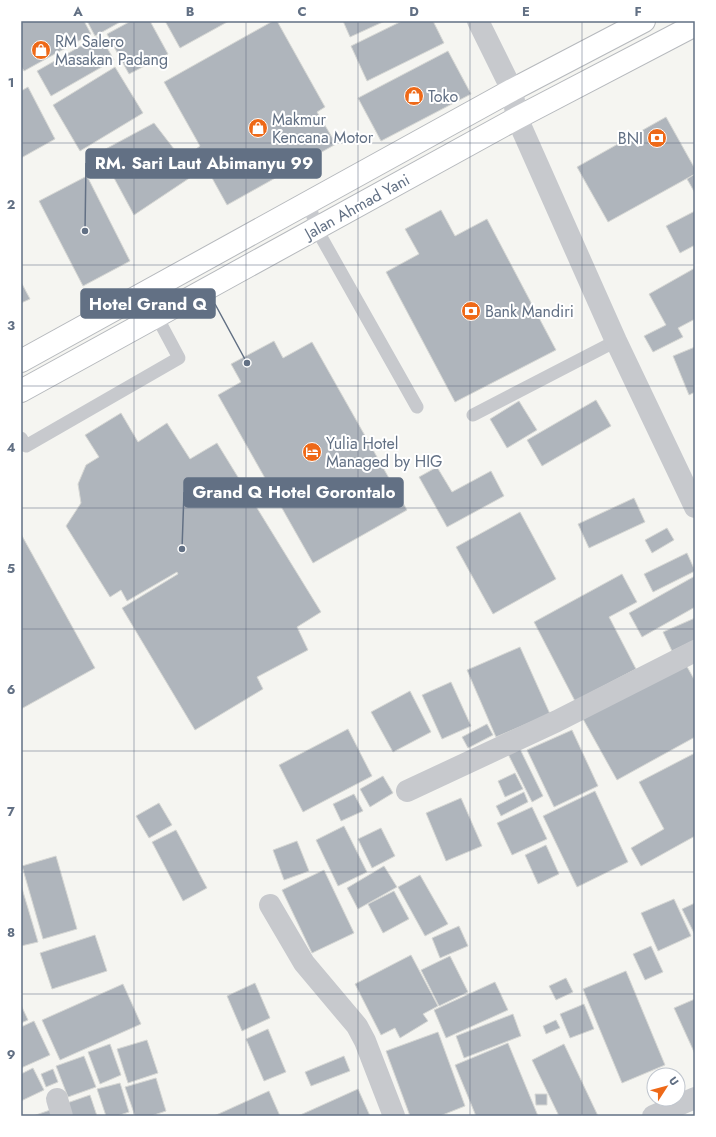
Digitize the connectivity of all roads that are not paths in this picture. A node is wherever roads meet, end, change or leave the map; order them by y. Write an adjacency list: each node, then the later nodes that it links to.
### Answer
1 (478, 21): 4 (street)
2 (644, 21): 4 (highway, Jalan Ahmad Yani)
3 (695, 25): 5 (highway, Jalan Ahmad Yani)
4 (512, 90): 5 (street); 6 (highway, Jalan Ahmad Yani)
5 (517, 118): 7 (highway, Jalan Ahmad Yani); 9 (street)
6 (309, 202): 7 (lane); 10 (highway, Jalan Ahmad Yani)
7 (316, 228): 8 (highway, Jalan Ahmad Yani); 12 (lane)
8 (156, 315): 11 (highway, Jalan Ahmad Yani); 14 (lane)
9 (616, 341): 13 (lane); 15 (street)
10 (21, 361)
11 (21, 391)
12 (417, 407)
13 (473, 415)
14 (21, 438)
15 (695, 506)
16 (695, 651): 17 (street)
17 (407, 791)
18 (270, 905): 20 (street)
19 (695, 1098): 21 (street)
20 (394, 1116)
21 (653, 1116)

